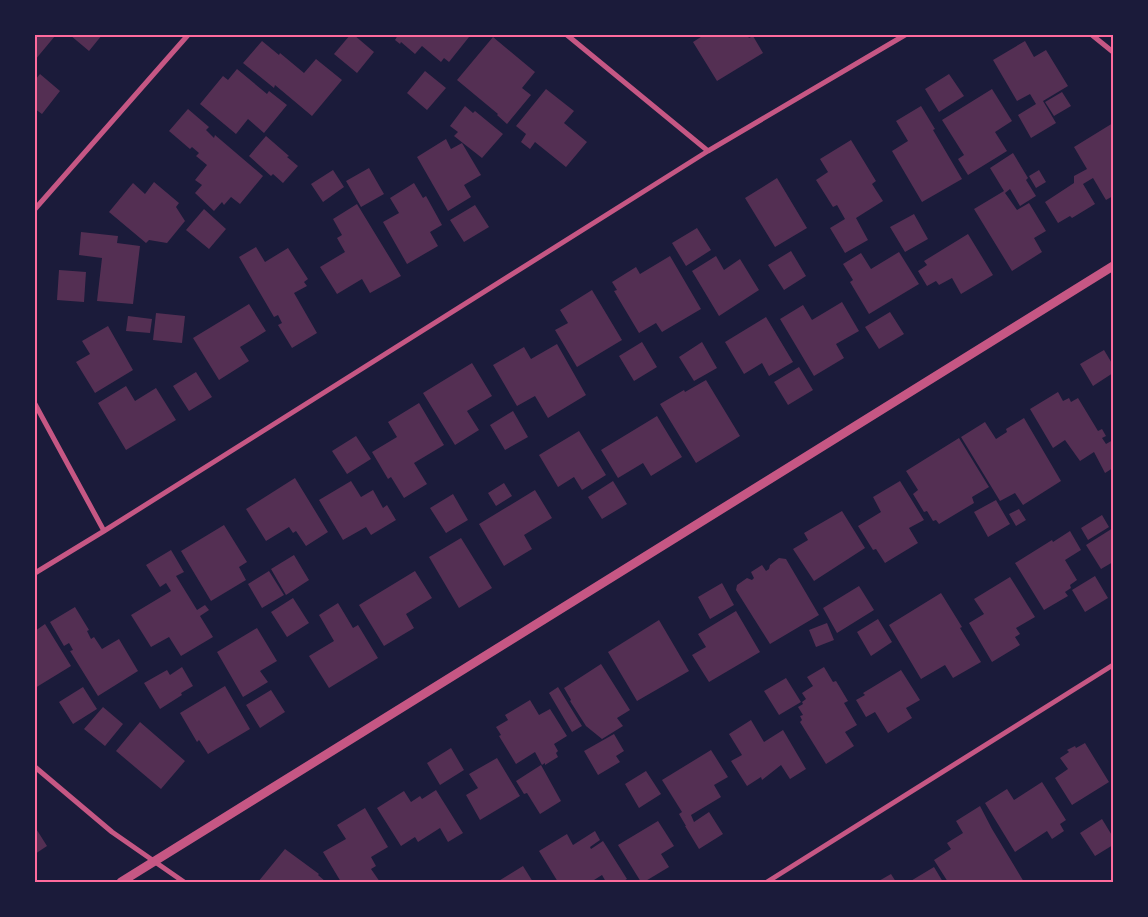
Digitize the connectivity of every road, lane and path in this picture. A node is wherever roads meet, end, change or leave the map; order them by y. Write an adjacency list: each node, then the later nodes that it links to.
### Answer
1 (188, 35): 7 (street)
2 (567, 35): 6 (street)
3 (905, 35): 6 (street)
4 (1092, 35): 5 (street)
5 (1113, 52)
6 (708, 151): 10 (street)
7 (35, 209)
8 (1113, 266): 14 (street)
9 (35, 404): 10 (street)
10 (104, 531): 11 (street)
11 (35, 573)
12 (1113, 665): 17 (street)
13 (35, 767): 14 (street)
14 (154, 862): 15 (street); 16 (street)
15 (121, 882)
16 (184, 882)
17 (767, 882)

